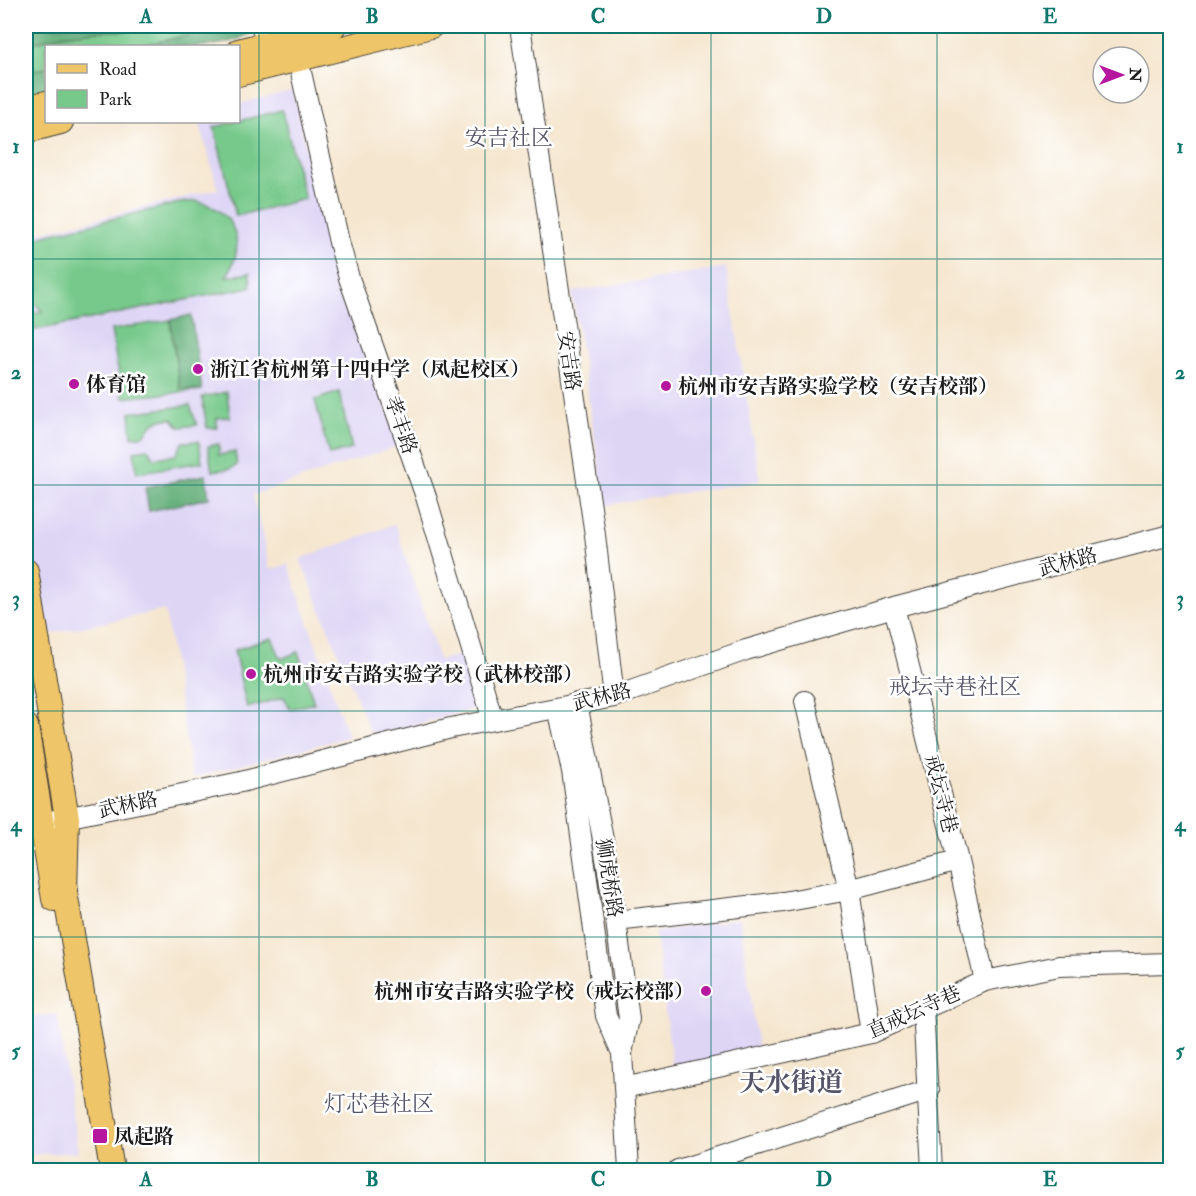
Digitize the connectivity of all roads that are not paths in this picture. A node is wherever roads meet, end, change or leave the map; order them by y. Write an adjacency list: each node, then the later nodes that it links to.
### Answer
1 (334, 26): 4 (main road)
2 (431, 26): 6 (main road)
3 (520, 26): 15 (street, 安吉路)
4 (265, 34): 5 (main road)
5 (240, 50)
6 (298, 59): 7 (main road); 18 (street, 孝丰路)
7 (240, 74)
8 (45, 103): 9 (main road)
9 (26, 108)
10 (57, 123): 11 (main road)
11 (26, 131)
12 (1170, 535): 14 (street, 武林路)
13 (26, 572): 20 (main road)
14 (894, 607): 15 (street, 武林路); 22 (street, 戒坛寺巷)
15 (614, 697): 17 (street, 武林路)
16 (805, 701): 23 (street)
17 (568, 706): 18 (street, 武林路); 24 (street, 狮虎桥路); 29 (street, 狮虎桥路)
18 (493, 720): 20 (street, 武林路)
19 (26, 726): 21 (main road)
20 (67, 818): 21 (street, 武林路); 33 (main road)
21 (33, 825): 32 (main road)
22 (958, 861): 23 (street); 26 (street, 戒坛寺巷)
23 (849, 890): 24 (street); 28 (street)
24 (616, 921): 29 (street, 狮虎桥路)
25 (1170, 963): 26 (street, 直戒坛寺巷)
26 (985, 981): 27 (street, 直戒坛寺巷)
27 (923, 1008): 28 (street, 直戒坛寺巷); 31 (street)
28 (871, 1033): 30 (street, 直戒坛寺巷)
29 (622, 1053): 30 (street, 狮虎桥路)
30 (624, 1088): 34 (street, 狮虎桥路)
31 (928, 1090): 35 (street); 36 (street)
32 (98, 1170)
33 (112, 1170)
34 (629, 1170)
35 (678, 1170)
36 (932, 1170)

